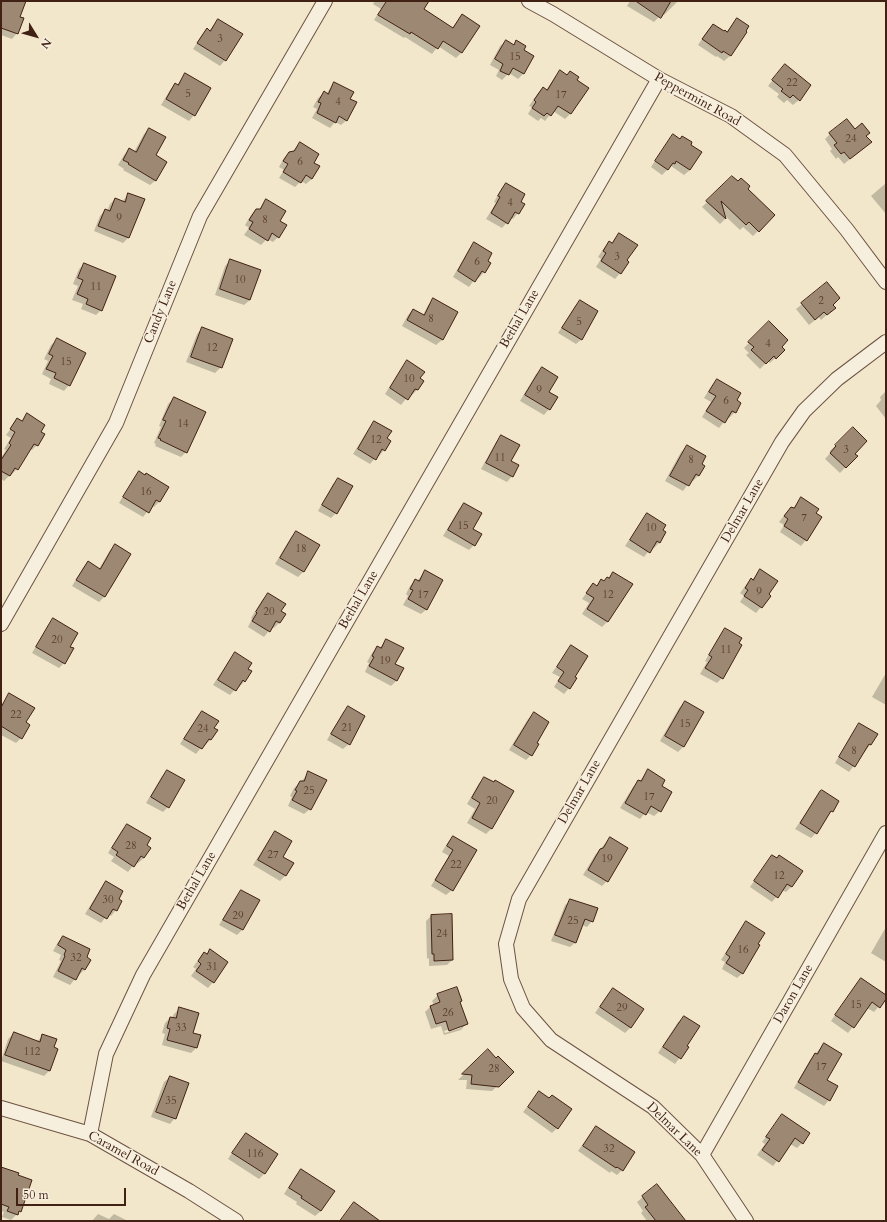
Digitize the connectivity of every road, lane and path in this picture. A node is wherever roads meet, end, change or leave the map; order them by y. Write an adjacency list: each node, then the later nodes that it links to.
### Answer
1 (325, 1): 6 (street, Candy Lane)
2 (529, 1): 3 (street, Peppermint Road)
3 (659, 80): 4 (street, Peppermint Road); 9 (street, Bethal Lane)
4 (886, 282)
5 (886, 342): 10 (street, Delmar Lane)
6 (1, 624)
7 (886, 833): 10 (street, Daron Lane)
8 (1, 1108): 9 (street, Caramel Road)
9 (90, 1134): 11 (street, Caramel Road)
10 (702, 1155): 12 (street, Delmar Lane)
11 (236, 1221)
12 (746, 1221)

